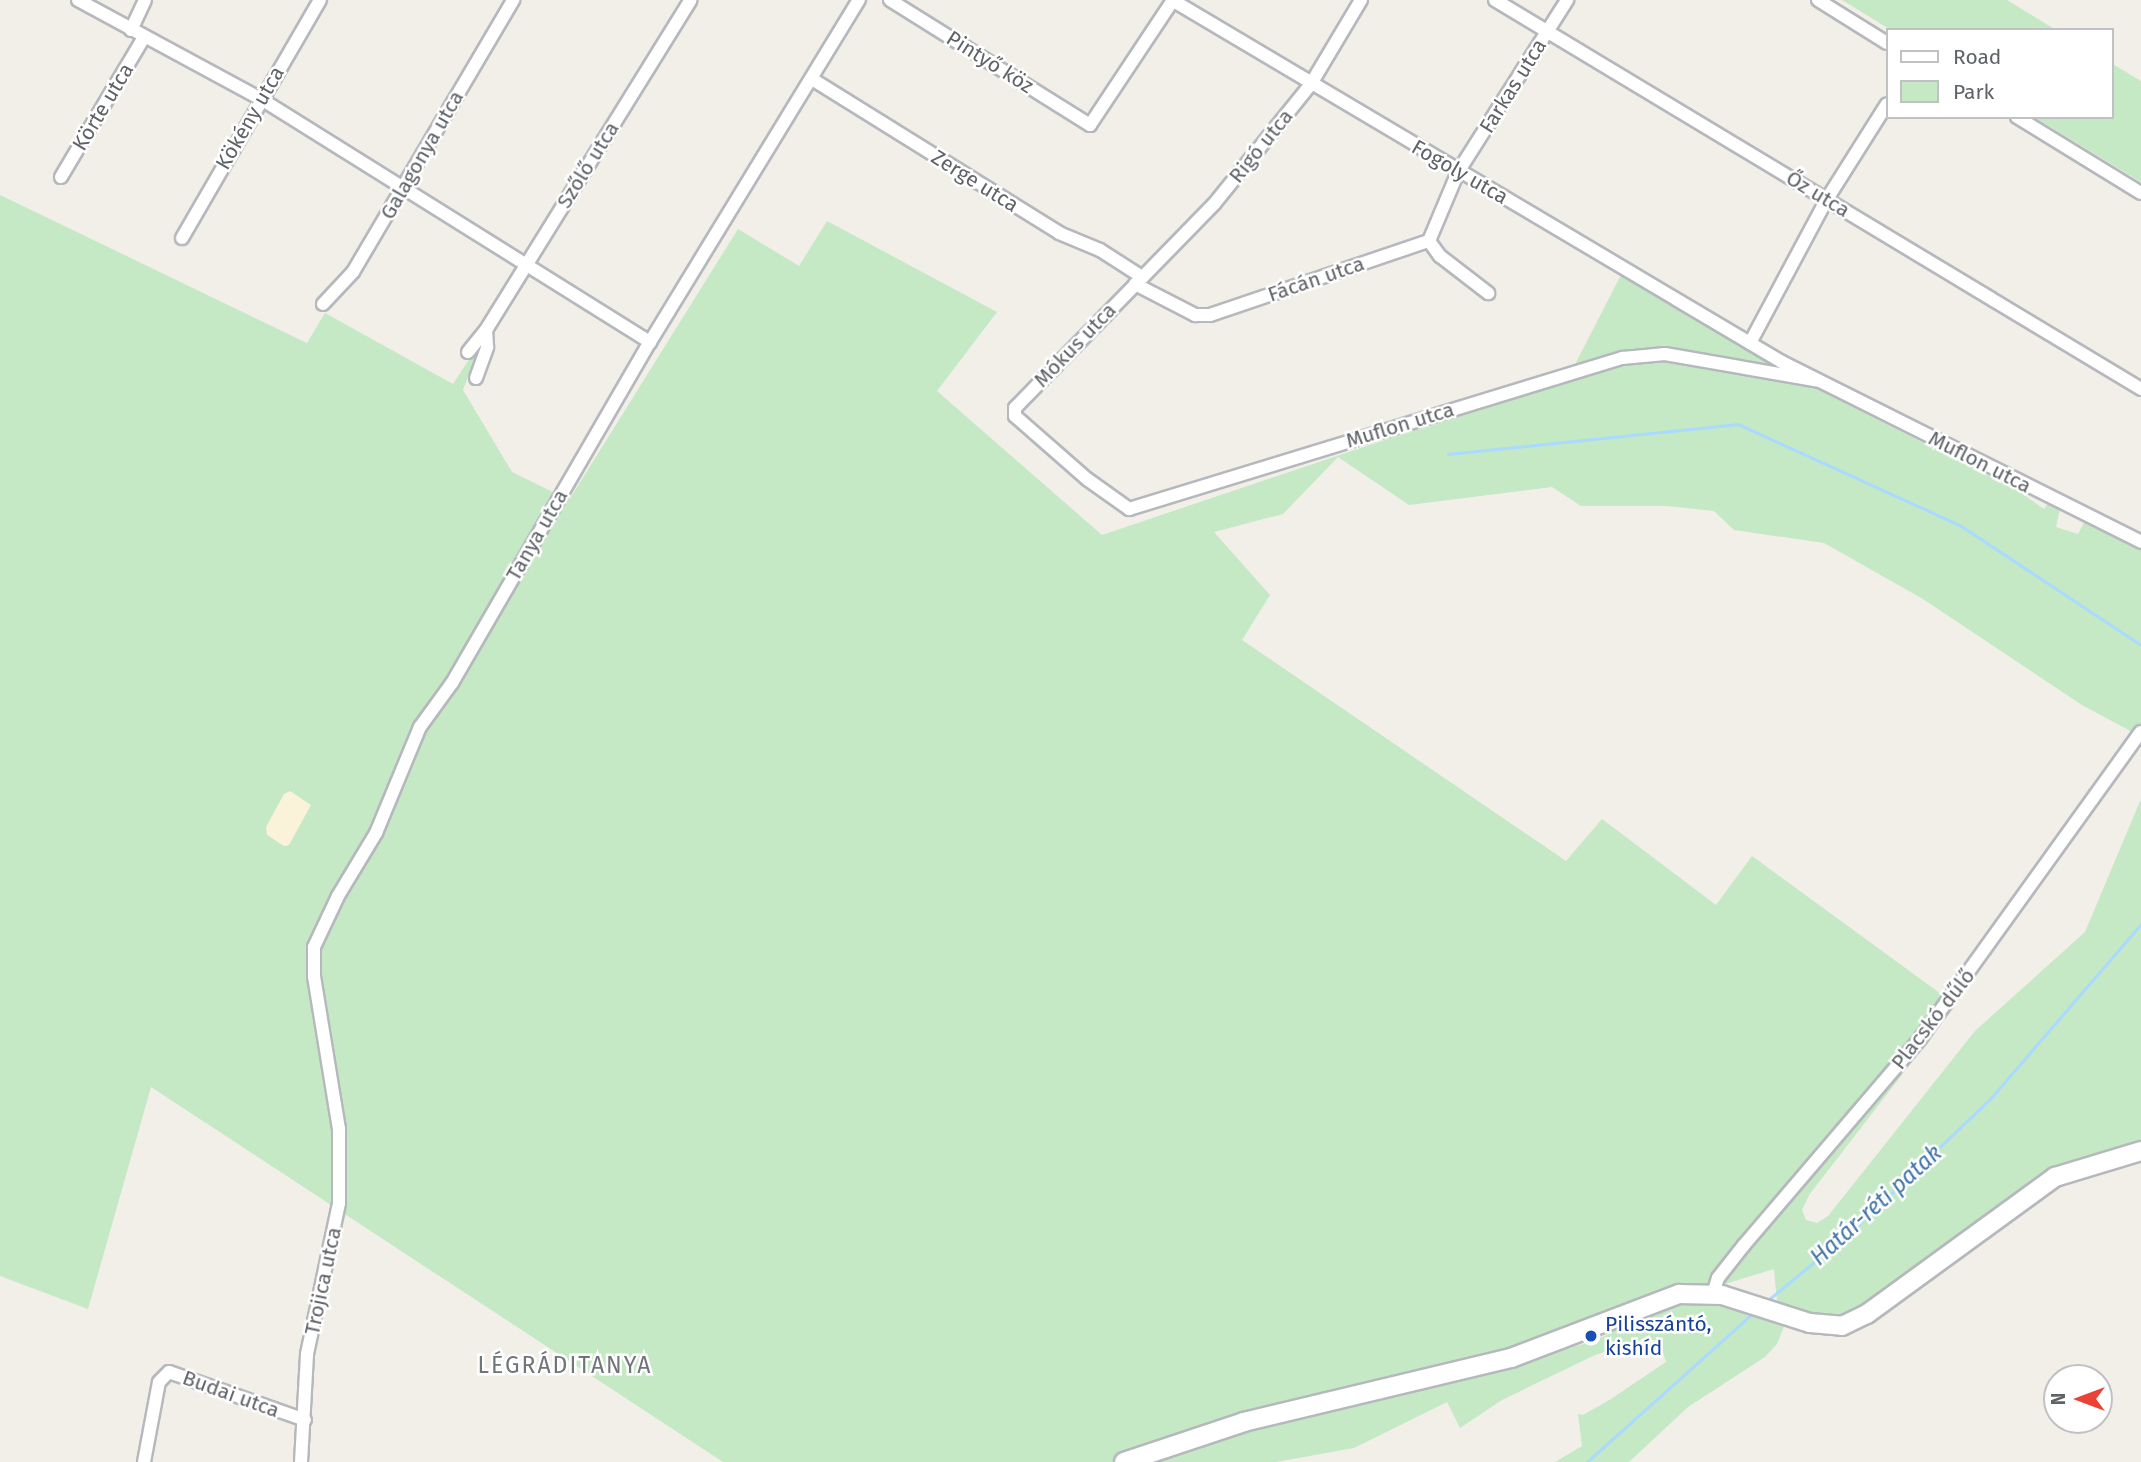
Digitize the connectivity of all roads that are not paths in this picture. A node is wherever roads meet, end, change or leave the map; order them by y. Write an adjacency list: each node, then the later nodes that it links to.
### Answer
1 (78, 0): 13 (street)
2 (145, 0): 13 (street)
3 (320, 0): 19 (street, Kökény utca)
4 (513, 0): 24 (street, Galagonya utca)
5 (691, 0): 29 (street, Szőlő utca)
6 (859, 0): 17 (street, Tanya utca)
7 (890, 0): 8 (street, Pintyő köz)
8 (1172, 0): 18 (street, Fogoly utca)
9 (1362, 0): 18 (street, Rigó utca)
10 (1495, 0): 14 (street, Őz utca)
11 (1567, 0): 14 (street, Farkas utca)
12 (1818, 0): 16 (street)
13 (131, 30): 15 (street)
14 (1548, 32): 22 (street, Farkas utca); 26 (street, Őz utca)
15 (144, 37): 19 (street); 23 (street, Körte utca)
16 (1885, 42)
17 (812, 79): 30 (street, Zerge utca); 34 (street, Tanya utca)
18 (1311, 84): 22 (street, Fogoly utca); 30 (street, Rigó utca)
19 (261, 99): 24 (street); 27 (street, Kökény utca)
20 (1885, 107): 26 (street)
21 (2020, 119): 25 (street)
22 (1458, 172): 28 (street); 35 (street, Fogoly utca)
23 (61, 177)
24 (401, 188): 29 (street); 32 (street, Galagonya utca)
25 (2141, 192)
26 (1827, 199): 35 (street); 39 (street, Őz utca)
27 (182, 238)
28 (1429, 241): 30 (street, Fácán utca); 31 (street)
29 (525, 264): 33 (street, Szőlő utca); 34 (street)
30 (1139, 280): 40 (street, Mókus utca)
31 (1488, 293)
32 (323, 304)
33 (486, 330): 36 (street, Szőlő utca); 37 (street, Szőlő utca)
34 (650, 342): 43 (street, Tanya utca)
35 (1750, 343): 38 (street, Muflon utca)
36 (468, 352)
37 (476, 378)
38 (1819, 381): 40 (street, Muflon utca); 41 (street, Muflon utca)
39 (2141, 389)
40 (1015, 416)
41 (2141, 542)
42 (2141, 732): 45 (street, Placskó dűlő)
43 (333, 1100): 46 (street, Trojica utca)
44 (2141, 1151): 45 (street)
45 (1713, 1294): 49 (street)
46 (305, 1420): 47 (street, Budai utca); 48 (street, Trojica utca)
47 (144, 1462)
48 (301, 1462)
49 (1124, 1462)

